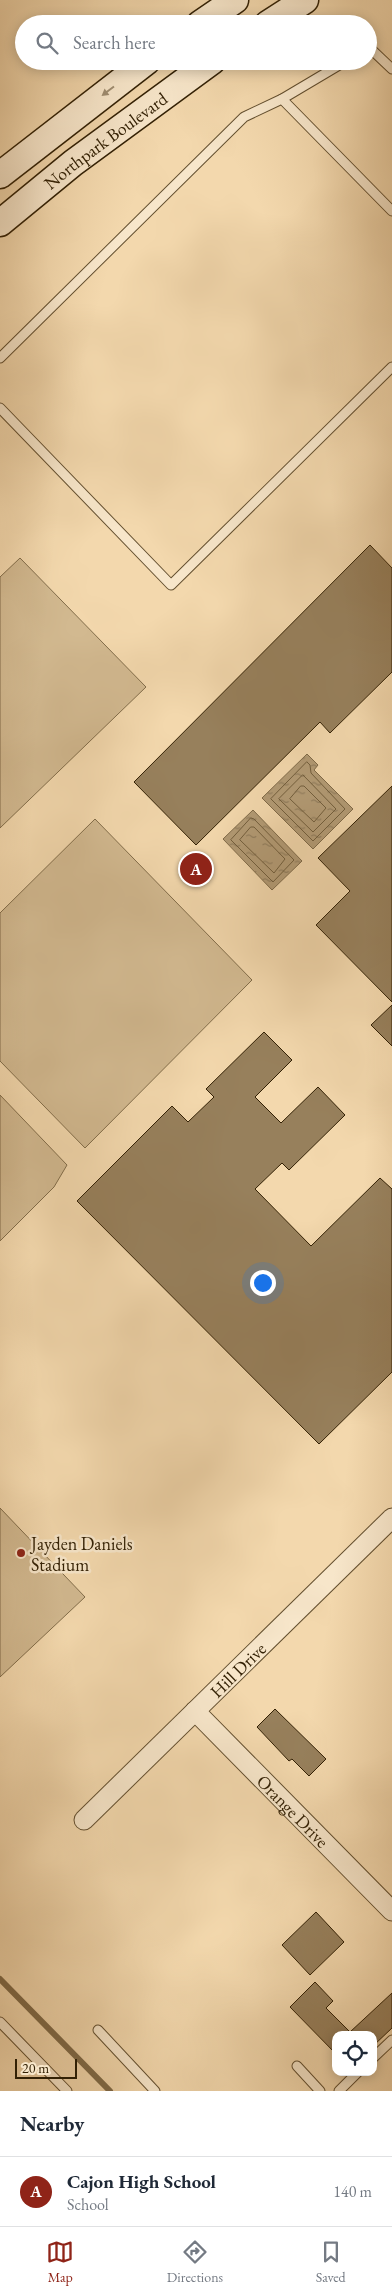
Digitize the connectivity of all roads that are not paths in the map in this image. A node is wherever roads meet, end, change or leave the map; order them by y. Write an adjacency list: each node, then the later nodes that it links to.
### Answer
1 (235, 0): 3 (main road)
2 (305, 0): 4 (main road)
3 (213, 15)
4 (282, 15)
5 (377, 55): 6 (lane)
6 (392, 69)
7 (135, 70): 11 (main road, one-way to 11)
8 (200, 70): 13 (main road, Northpark Boulevard)
9 (331, 70): 10 (lane)
10 (282, 99): 12 (lane); 14 (lane)
11 (0, 175)
12 (392, 211)
13 (0, 223)
14 (0, 358)
15 (392, 367): 16 (lane)
16 (0, 408)
17 (392, 1518): 18 (street, Hill Drive)
18 (195, 1711): 19 (street, Hill Drive); 20 (street, Orange Drive)
19 (84, 1820)
20 (392, 1911)
21 (0, 2022): 27 (lane)
22 (98, 2030): 28 (lane)
23 (392, 2040): 24 (lane)
24 (377, 2054)
25 (297, 2066): 29 (lane)
26 (354, 2076): 30 (lane)
27 (67, 2091)
28 (155, 2091)
29 (320, 2091)
30 (339, 2091)

